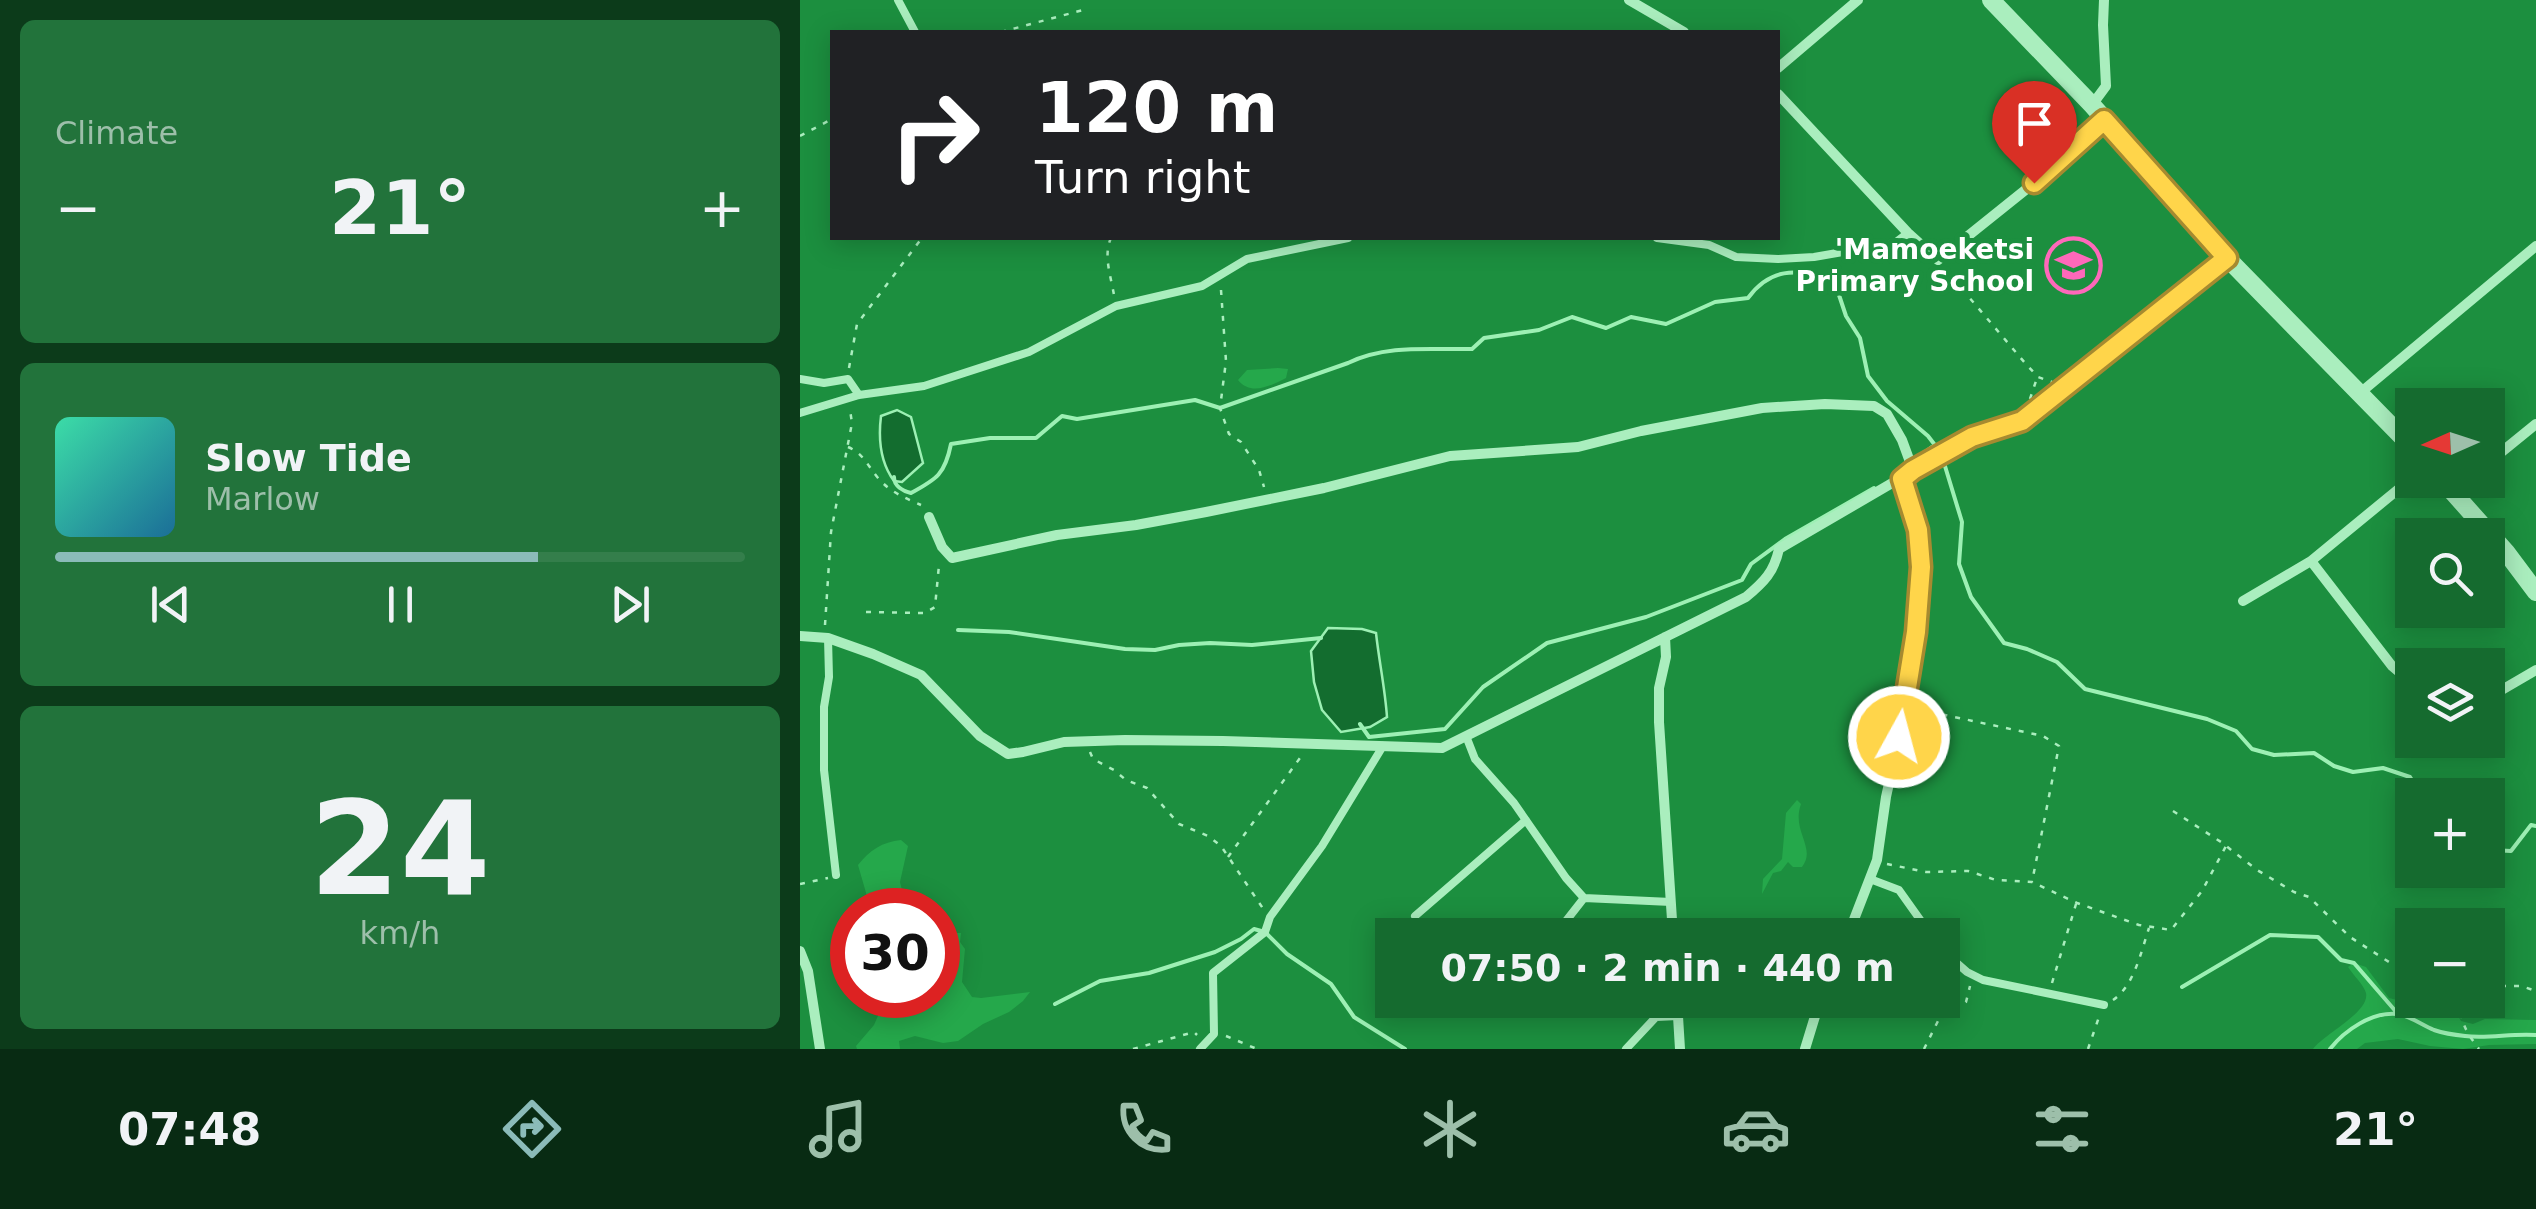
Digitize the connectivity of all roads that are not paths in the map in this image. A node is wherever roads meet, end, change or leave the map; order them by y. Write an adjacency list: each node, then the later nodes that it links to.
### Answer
1 (898, 0): 6 (lane)
2 (1629, 0): 7 (street)
3 (1858, 0): 8 (street)
4 (1992, 0): 10 (street)
5 (2104, 0): 10 (street)
6 (914, 30)
7 (1681, 30)
8 (1780, 66)
9 (1780, 96): 11 (street)
10 (2098, 112): 11 (street); 15 (street)
11 (1908, 232): 13 (lane)
12 (1338, 240): 18 (lane)
13 (1665, 240)
14 (2536, 246): 17 (street)
15 (2227, 258): 17 (street); 23 (street)
16 (800, 379): 18 (lane)
17 (2360, 393): 21 (street)
18 (854, 397): 19 (lane)
19 (800, 413)
20 (2536, 424): 22 (street)
21 (2395, 429)
22 (2505, 449)
23 (1913, 470): 24 (street); 27 (street)
24 (1902, 479): 32 (street); 41 (street)
25 (2395, 492): 28 (street)
26 (2464, 498): 29 (street)
27 (929, 517)
28 (2311, 561): 30 (street); 34 (street)
29 (2536, 592)
30 (2243, 601)
31 (800, 636): 33 (street)
32 (1665, 637): 37 (street); 43 (street)
33 (826, 638): 38 (street); 40 (lane)
34 (2395, 669)
35 (2536, 670): 36 (street)
36 (2505, 689)
37 (1466, 736): 38 (street); 39 (lane)
38 (1383, 746): 55 (lane)
39 (1526, 820): 42 (lane); 44 (lane)
40 (836, 875)
41 (1870, 878): 47 (street); 48 (lane)
42 (1584, 898): 43 (lane); 45 (lane)
43 (1671, 902): 46 (street)
44 (1415, 916)
45 (1568, 918)
46 (1672, 918)
47 (1855, 918)
48 (1919, 918)
49 (800, 951): 56 (street)
50 (1960, 965): 51 (lane)
51 (2104, 1005)
52 (1654, 1018): 57 (lane)
53 (1678, 1018): 58 (street)
54 (1814, 1018): 59 (street)
55 (1202, 1046)
56 (820, 1049)
57 (1626, 1049)
58 (1680, 1049)
59 (1805, 1049)

